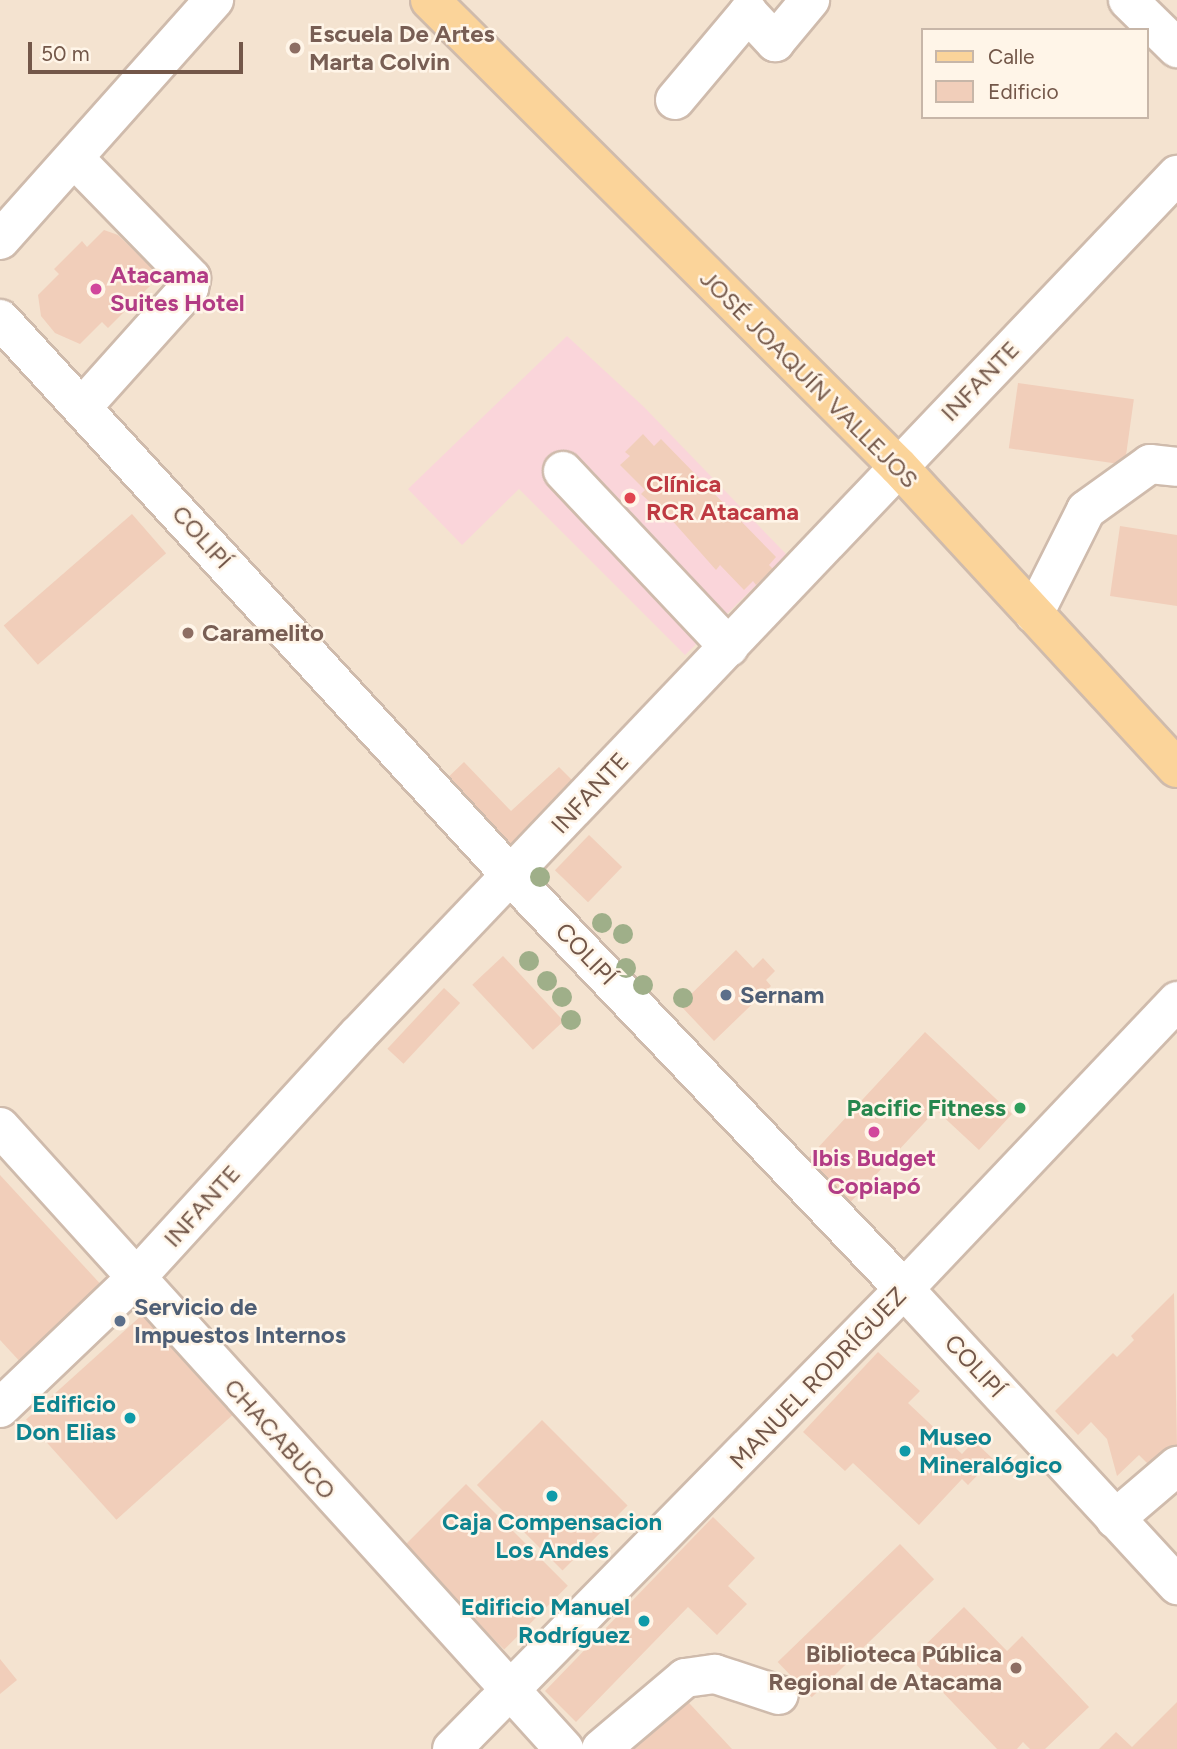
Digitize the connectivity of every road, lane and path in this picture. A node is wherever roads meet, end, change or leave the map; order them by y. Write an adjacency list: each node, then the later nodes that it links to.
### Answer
1 (214, 0): 7 (street)
2 (430, 0): 12 (main road, JOSÉ JOAQUÍN VALLEJOS)
3 (810, 0): 6 (street)
4 (1128, 0): 5 (street)
5 (1177, 48)
6 (675, 100)
7 (74, 158): 9 (street); 11 (street)
8 (1177, 175): 12 (street, INFANTE)
9 (0, 240)
10 (0, 319): 11 (street, COLIPÍ)
11 (83, 406): 18 (street, COLIPÍ)
12 (898, 466): 15 (main road, JOSÉ JOAQUÍN VALLEJOS); 16 (street, INFANTE)
13 (1177, 467): 15 (street)
14 (563, 471): 16 (street)
15 (1034, 614): 17 (main road, JOSÉ JOAQUÍN VALLEJOS)
16 (729, 647): 18 (street, INFANTE)
17 (1177, 768)
18 (512, 876): 21 (street, INFANTE); 22 (street, COLIPÍ)
19 (1177, 1001): 22 (street, MANUEL RODRÍGUEZ)
20 (0, 1127): 21 (street, CHACABUCO)
21 (135, 1279): 23 (street, INFANTE); 27 (street, CHACABUCO)
22 (904, 1289): 25 (street, COLIPÍ); 27 (street, MANUEL RODRÍGUEZ)
23 (0, 1408)
24 (1177, 1466): 25 (street)
25 (1115, 1519): 26 (street, COLIPÍ)
26 (1177, 1585)
27 (510, 1693): 29 (street, MANUEL RODRÍGUEZ); 30 (street, CHACABUCO)
28 (779, 1695): 31 (street)
29 (452, 1749)
30 (564, 1749)
31 (601, 1749)

